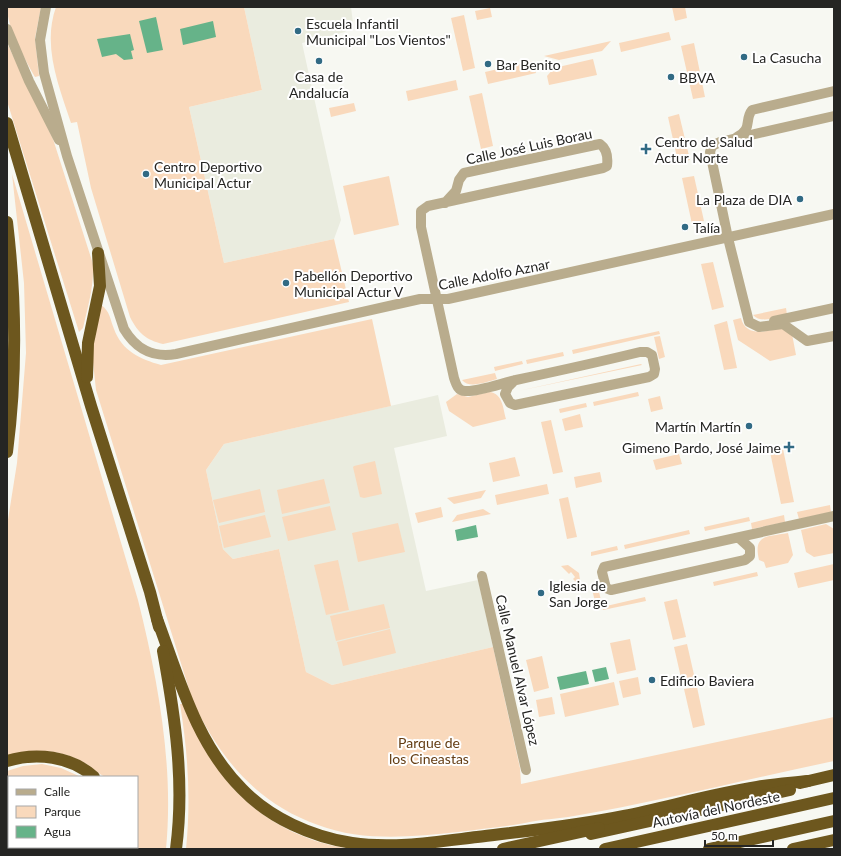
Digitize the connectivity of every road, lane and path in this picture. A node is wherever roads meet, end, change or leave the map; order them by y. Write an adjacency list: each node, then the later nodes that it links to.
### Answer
1 (46, 7): 9 (street)
2 (7, 29): 9 (street)
3 (834, 91): 5 (street)
4 (834, 116): 7 (street)
5 (749, 122): 7 (street); 8 (street)
6 (7, 123): 26 (highway)
7 (762, 132): 8 (street)
8 (735, 138): 15 (street)
9 (67, 156): 16 (street)
10 (459, 185): 11 (street, Calle José Luis Borau); 11 (street, Calle José Luis Borau); 12 (street, Calle José Luis Borau)
11 (477, 196): 12 (street, Calle José Luis Borau)
12 (445, 203): 17 (street, Calle José Luis Borau)
13 (834, 214): 15 (street, Calle Adolfo Aznar)
14 (7, 222): 27 (highway)
15 (728, 238): 17 (street, Calle Adolfo Aznar); 20 (street)
16 (98, 253): 17 (street, Calle Adolfo Aznar); 26 (highway)
17 (437, 300): 24 (street, Calle José Luis Borau)
18 (834, 308): 19 (street)
19 (809, 313): 20 (street); 22 (street)
20 (753, 325): 22 (street)
21 (834, 336): 22 (street)
22 (801, 338)
23 (515, 380): 24 (street); 25 (street); 25 (street)
24 (488, 387): 25 (street)
25 (505, 394)
26 (91, 406): 33 (highway)
27 (7, 452)
28 (831, 519): 29 (street)
29 (764, 533): 30 (street); 31 (street)
30 (739, 538): 31 (street); 31 (street)
31 (750, 548)
32 (482, 576): 35 (street, Calle Manuel Alvar López)
33 (157, 619): 39 (highway); 43 (highway)
34 (7, 761): 37 (highway)
35 (526, 770)
36 (834, 775): 39 (highway)
37 (92, 776)
38 (834, 780): 45 (highway)
39 (808, 781): 44 (highway)
40 (834, 798): 46 (highway, Autovía del Nordeste)
41 (834, 821): 47 (highway)
42 (834, 840): 48 (highway)
43 (176, 849)
44 (503, 849)
45 (523, 849)
46 (605, 849)
47 (709, 849)
48 (793, 849)

